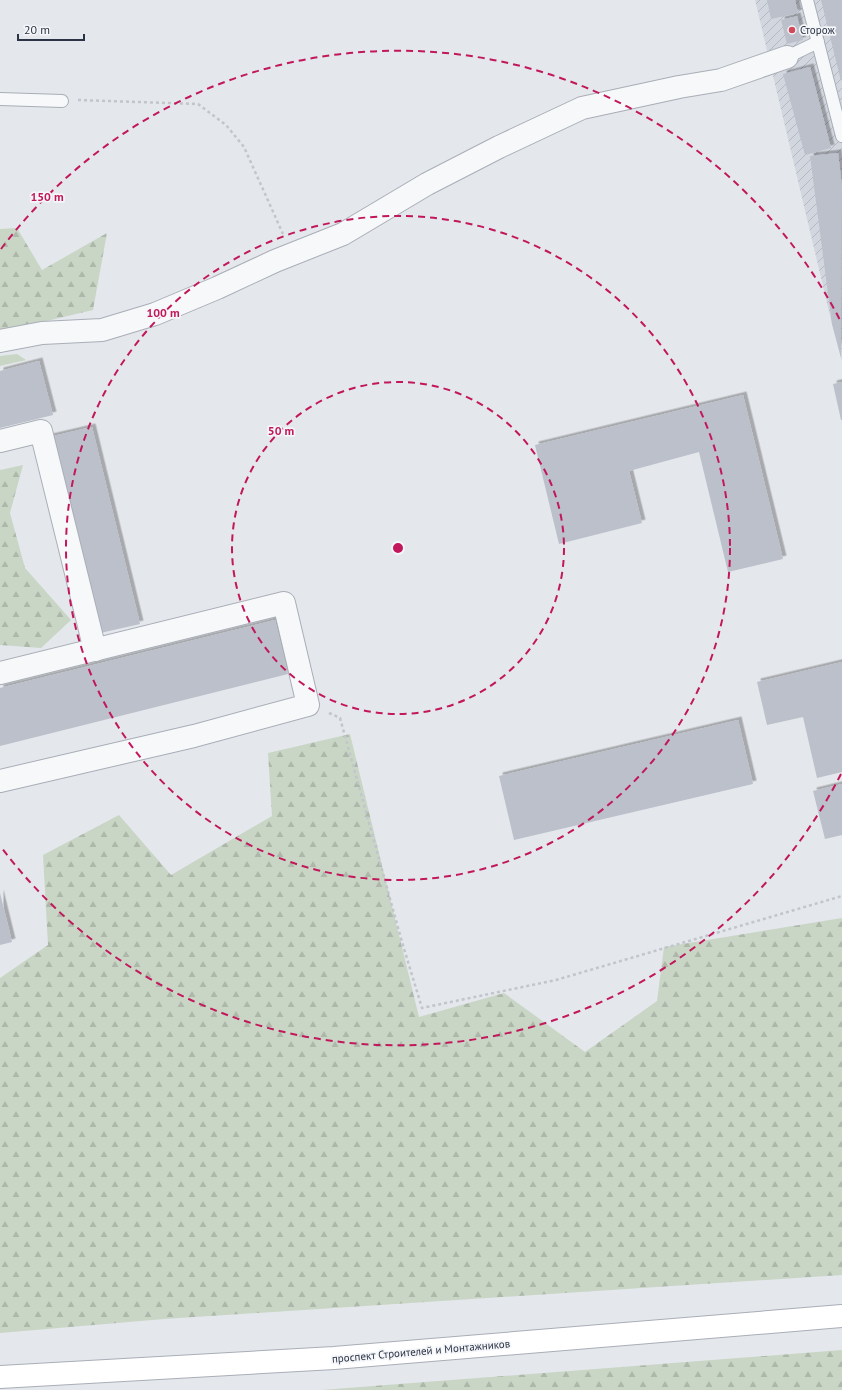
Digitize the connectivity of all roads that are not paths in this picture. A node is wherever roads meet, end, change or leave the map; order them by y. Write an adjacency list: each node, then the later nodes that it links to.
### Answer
1 (807, 0): 2 (lane)
2 (818, 42): 3 (lane); 6 (lane)
3 (787, 57): 7 (street)
4 (0, 99): 5 (lane)
5 (62, 101)
6 (842, 136)
7 (0, 342)
8 (0, 441): 9 (street)
9 (95, 650): 10 (street); 11 (street)
10 (0, 673)
11 (0, 782)
12 (842, 1316): 13 (street, проспект Строителей и Монтажников)
13 (0, 1377)

